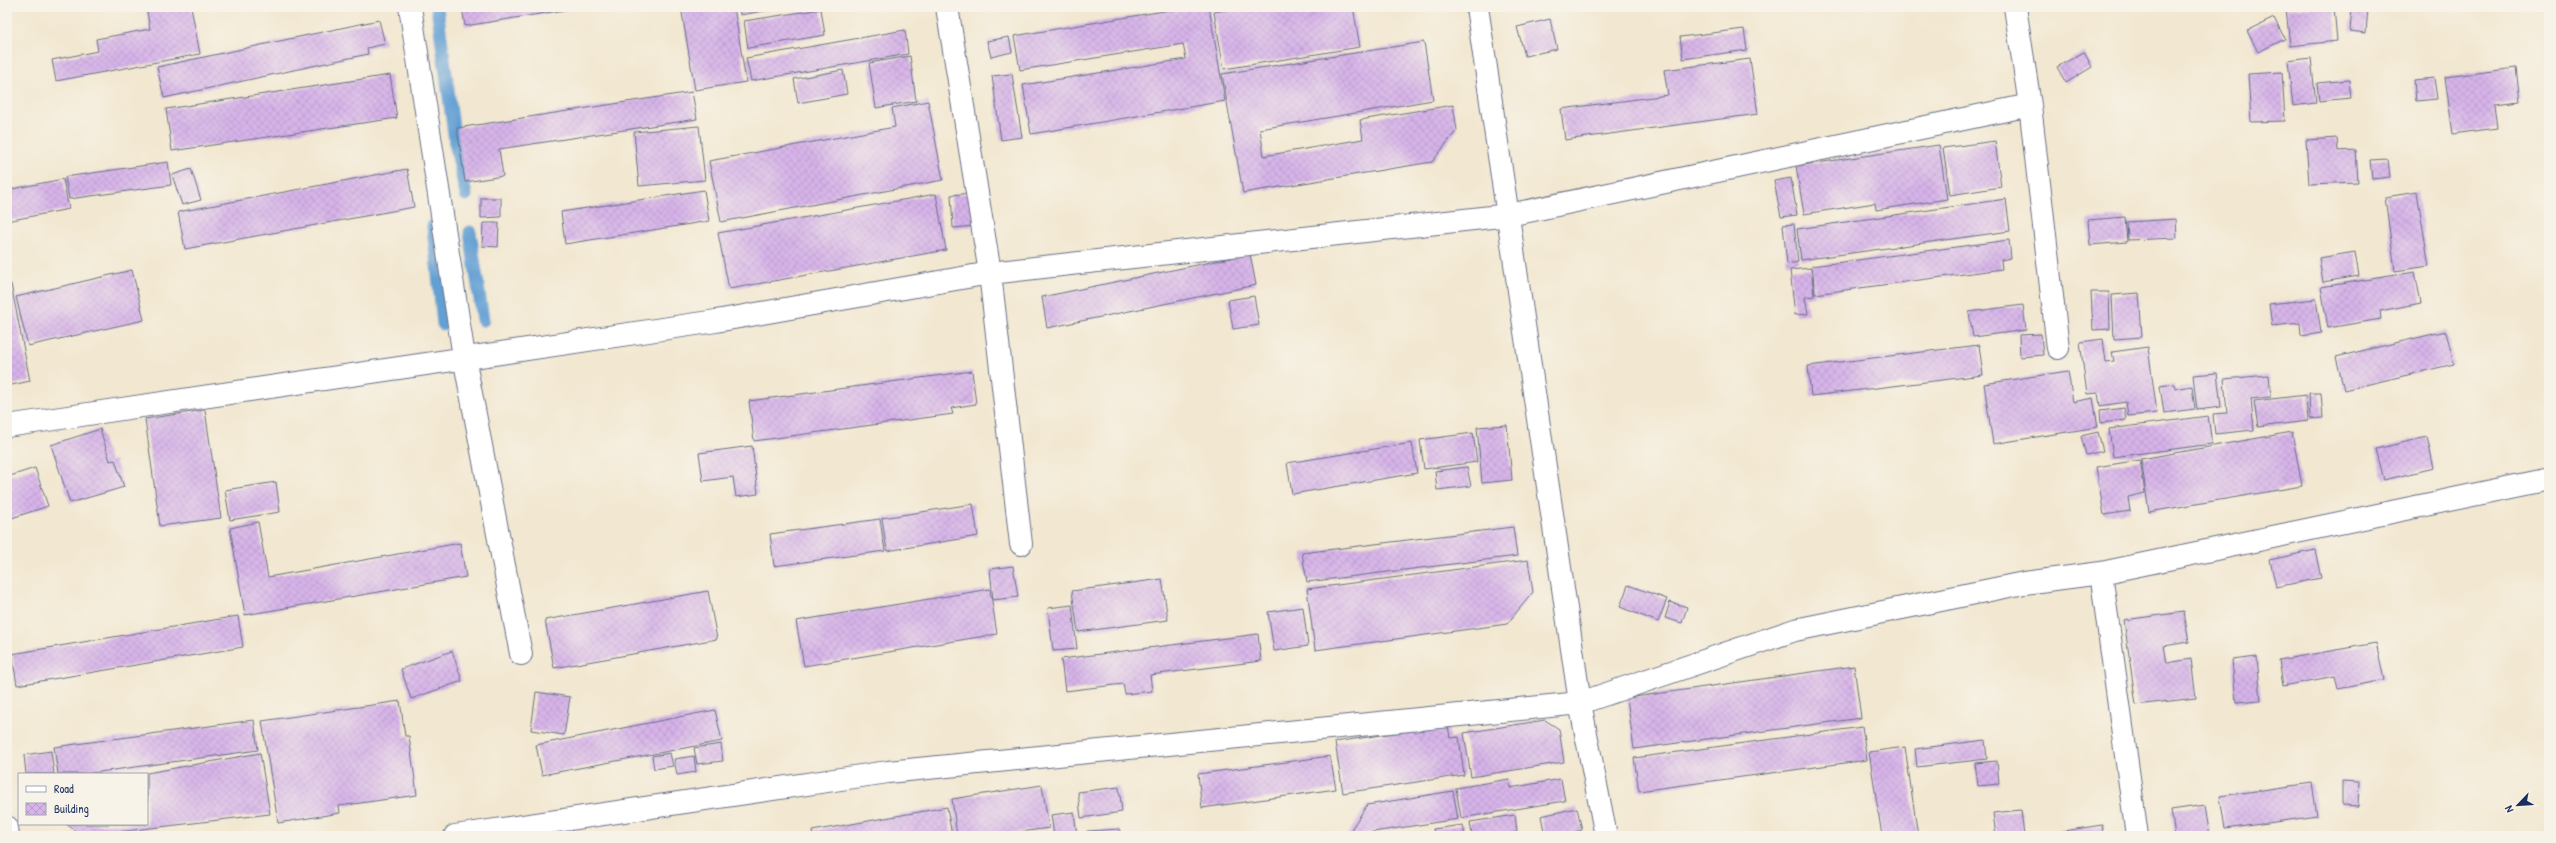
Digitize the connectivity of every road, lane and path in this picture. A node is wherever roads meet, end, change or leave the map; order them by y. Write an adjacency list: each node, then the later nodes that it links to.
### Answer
1 (410, 7): 9 (street)
2 (947, 7): 7 (street)
3 (1477, 7): 6 (street)
4 (2015, 7): 5 (street)
5 (2030, 106): 6 (street); 8 (street)
6 (1509, 215): 7 (street); 15 (street)
7 (990, 273): 9 (street); 12 (street)
8 (2058, 348)
9 (464, 357): 10 (street); 14 (street)
10 (7, 426)
11 (2549, 479): 13 (street)
12 (1021, 544)
13 (2100, 573): 15 (street); 20 (street)
14 (521, 654)
15 (1580, 703): 18 (street); 19 (street)
16 (7, 827): 17 (street)
17 (8, 836)
18 (455, 836)
19 (1606, 836)
20 (2137, 836)

